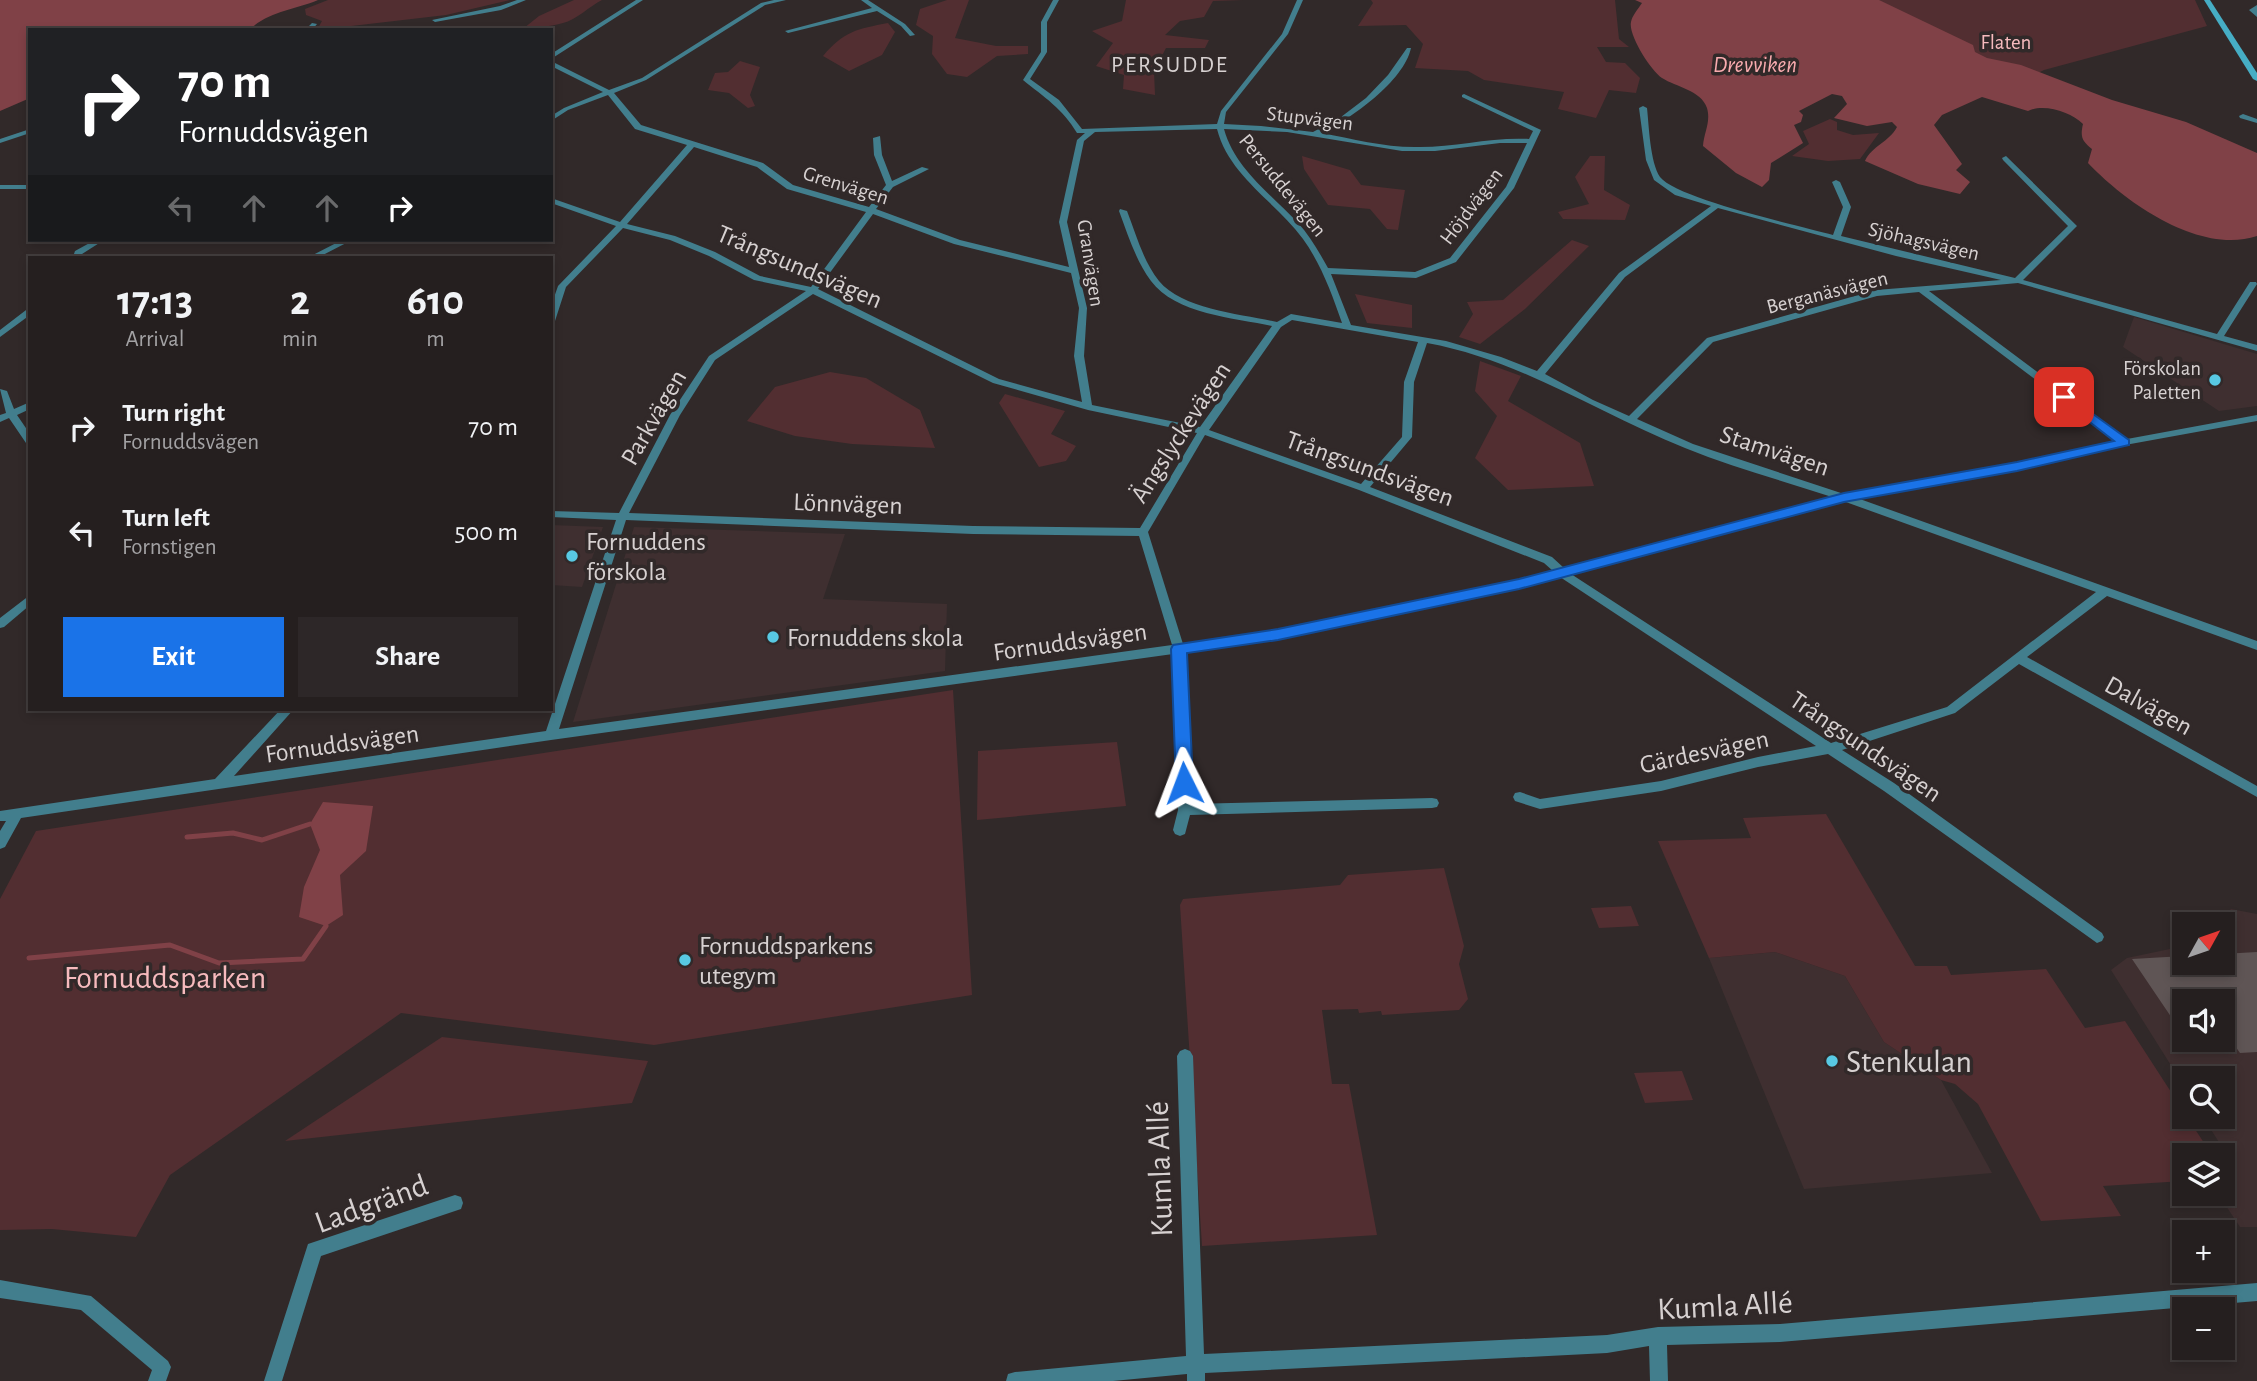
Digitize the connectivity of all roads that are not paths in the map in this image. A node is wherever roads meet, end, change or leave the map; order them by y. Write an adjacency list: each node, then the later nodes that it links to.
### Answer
1 (523, 0): 10 (street)
2 (640, 0): 14 (street)
3 (779, 0): 18 (street)
4 (864, 0): 9 (street)
5 (1056, 0): 25 (street)
6 (1300, 0): 24 (street, Persuddevägen)
7 (2207, 0): 17 (main road)
8 (2216, 0): 16 (main road)
9 (876, 9): 11 (street); 12 (street)
10 (435, 20)
11 (788, 31)
12 (912, 36)
13 (1409, 49): 28 (street)
14 (553, 56)
15 (553, 64): 18 (street, Grenvägen)
16 (2257, 68)
17 (2257, 79)
18 (610, 93): 22 (street); 32 (street, Grenvägen)
19 (1464, 96): 31 (street)
20 (1643, 108): 40 (street, Sjöhagsvägen)
21 (2243, 116): 23 (street)
22 (553, 118)
23 (2257, 121)
24 (1220, 128): 26 (street, Stupvägen); 28 (street, Stupvägen); 50 (street, Persuddevägen)
25 (1080, 131): 26 (street, Stupvägen)
26 (1092, 131): 49 (street, Granvägen)
27 (28, 132): 30 (street)
28 (1314, 134): 31 (street, Stupvägen)
29 (877, 138): 36 (street)
30 (0, 141)
31 (1533, 141): 50 (street, Höjdvägen)
32 (692, 144): 41 (street, Grenvägen); 43 (street)
33 (2006, 158): 51 (street)
34 (925, 169): 36 (street, Parkvägen)
35 (1836, 182): 44 (street)
36 (890, 186): 41 (street, Parkvägen)
37 (0, 187): 38 (street)
38 (28, 187)
39 (553, 201): 43 (street, Trångsundsvägen)
40 (1717, 205): 44 (street, Sjöhagsvägen); 63 (street)
41 (873, 211): 49 (street, Grenvägen); 53 (street, Parkvägen)
42 (1123, 211): 57 (street)
43 (622, 225): 53 (street, Trångsundsvägen); 56 (street)
44 (1836, 238): 51 (street, Sjöhagsvägen)
45 (97, 242): 47 (street)
46 (344, 242): 48 (street)
47 (77, 256)
48 (315, 256)
49 (1074, 271): 66 (street, Granvägen)
50 (1328, 271): 58 (street, Persuddevägen)
51 (2017, 281): 54 (street, Berganäsvägen); 60 (street, Sjöhagsvägen)
52 (2253, 284): 60 (street)
53 (813, 290): 66 (street, Trångsundsvägen); 77 (street, Parkvägen)
54 (1922, 290): 70 (street, Berganäsvägen); 73 (street)
55 (28, 312): 59 (street)
56 (553, 315)
57 (1278, 325): 58 (street, Stamvägen); 71 (street, Ängslyckevägen)
58 (1347, 326): 61 (street, Stamvägen)
59 (0, 334)
60 (2219, 337): 62 (street, Sjöhagsvägen)
61 (1423, 341): 63 (street, Stamvägen); 74 (street)
62 (2257, 348)
63 (1539, 375): 70 (street, Stamvägen)
64 (0, 392): 67 (street)
65 (28, 406): 67 (street)
66 (1088, 407): 71 (street, Trångsundsvägen)
67 (11, 414): 69 (street); 72 (street)
68 (2257, 418): 73 (street, Fornuddsvägen)
69 (0, 419)
70 (1631, 419): 75 (street, Stamvägen)
71 (1203, 431): 74 (street, Trångsundsvägen); 78 (street, Ängslyckevägen)
72 (28, 438)
73 (2125, 442): 75 (street, Fornuddsvägen)
74 (1363, 488): 79 (street, Trångsundsvägen)
75 (1844, 497): 79 (street, Fornuddsvägen); 80 (street, Stamvägen)
76 (553, 514): 77 (street, Lönnvägen)
77 (622, 517): 78 (street, Lönnvägen); 87 (street, Parkvägen)
78 (1143, 532): 84 (street, Ängslyckevägen)
79 (1562, 573): 84 (street, Fornuddsvägen); 88 (street, Trångsundsvägen)
80 (2104, 592): 83 (street, Stamvägen); 85 (street, Gärdesvägen)
81 (28, 600): 82 (street)
82 (3, 618)
83 (2257, 646)
84 (1179, 649): 87 (street, Fornuddsvägen); 93 (street)
85 (2019, 658): 88 (street, Gärdesvägen); 90 (street, Dalvägen)
86 (286, 711): 89 (street)
87 (551, 735): 89 (street, Fornuddsvägen)
88 (1831, 748): 91 (street, Gärdesvägen); 98 (street, Trångsundsvägen)
89 (218, 785): 94 (street, Fornuddsvägen)
90 (2257, 792)
91 (1520, 797)
92 (1433, 803): 93 (street)
93 (1185, 810): 96 (street)
94 (17, 813): 95 (street, Fornuddsvägen); 97 (street)
95 (0, 816)
96 (1180, 831)
97 (0, 843)
98 (2097, 937)
99 (1185, 1056): 104 (street, Kumla Allé)
100 (455, 1203): 106 (street, Ladgränd)
101 (0, 1289): 105 (street)
102 (2257, 1292): 103 (street, Kumla Allé)
103 (1658, 1336): 104 (street, Kumla Allé); 108 (street)
104 (1196, 1372): 107 (street, Kumla Allé)
105 (157, 1381)
106 (273, 1381)
107 (1015, 1381)
108 (1660, 1381)

